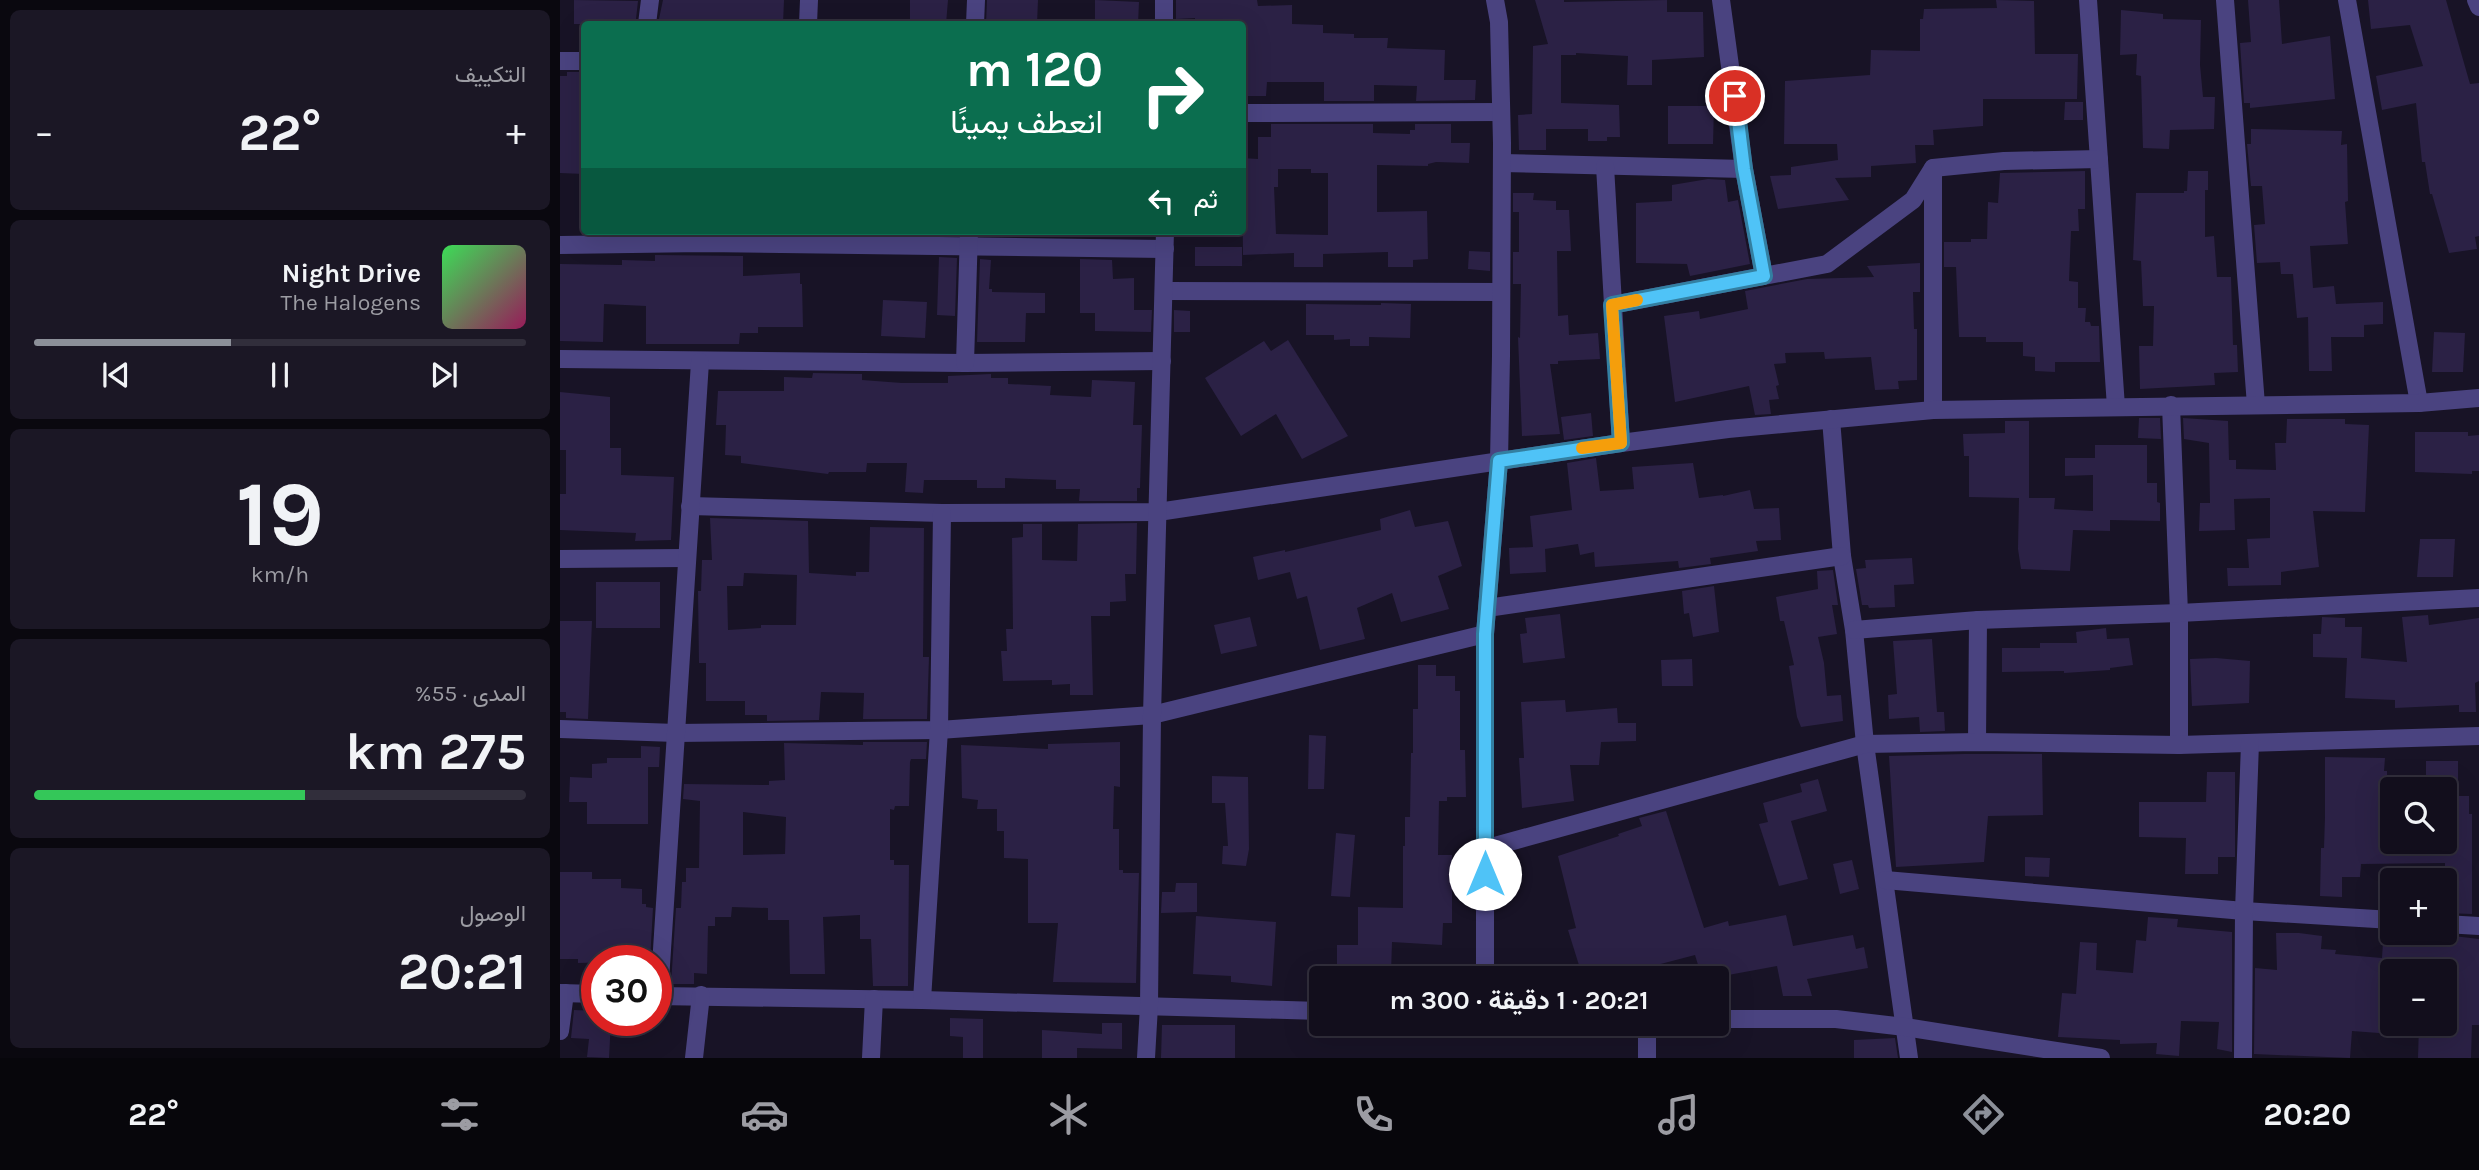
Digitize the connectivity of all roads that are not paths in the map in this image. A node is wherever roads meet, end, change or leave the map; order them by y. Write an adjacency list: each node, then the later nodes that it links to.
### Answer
1 (650, 0): 12 (street)
2 (808, 0): 13 (street)
3 (976, 0): 14 (street)
4 (1164, 0): 15 (street)
5 (1495, 0): 18 (street)
6 (1721, 0): 24 (street)
7 (2088, 0): 20 (street)
8 (2225, 0): 40 (street)
9 (2347, 0): 38 (street)
10 (2476, 0): 11 (street)
11 (2479, 7)
12 (648, 21)
13 (808, 21)
14 (975, 21)
15 (1164, 21)
16 (560, 61): 17 (street)
17 (581, 61)
18 (1501, 112): 19 (street); 21 (street)
19 (1246, 113)
20 (2099, 159): 23 (street); 41 (street)
21 (1502, 163): 22 (street); 31 (street)
22 (1605, 166): 24 (street); 32 (street)
23 (1933, 167): 29 (street); 42 (street)
24 (1744, 169): 29 (street)
25 (703, 237): 26 (street); 28 (street)
26 (969, 239): 27 (street); 36 (street)
27 (1165, 240): 30 (street)
28 (560, 245)
29 (1764, 276): 32 (street)
30 (1164, 291): 31 (street); 34 (street)
31 (1501, 292): 45 (street)
32 (1612, 305): 44 (street)
33 (560, 359): 35 (street)
34 (1162, 361): 36 (street); 47 (street)
35 (700, 362): 36 (street); 46 (street)
36 (965, 362)
37 (2479, 398): 38 (street)
38 (2419, 403): 40 (street)
39 (2171, 405): 40 (street); 41 (street); 54 (street)
40 (2256, 405)
41 (2116, 407): 42 (street)
42 (1933, 410): 43 (street)
43 (1831, 419): 44 (street); 49 (street)
44 (1621, 443): 45 (street)
45 (1499, 461): 47 (street); 53 (street)
46 (690, 506): 48 (street); 50 (street)
47 (1158, 512): 48 (street); 58 (street)
48 (942, 513): 60 (street)
49 (1842, 556): 53 (street); 56 (street)
50 (686, 558): 51 (street); 61 (street)
51 (560, 559)
52 (2479, 598): 54 (street)
53 (1487, 608): 57 (street)
54 (2179, 613): 55 (street); 66 (street)
55 (1978, 620): 56 (street); 63 (street)
56 (1854, 630): 65 (street)
57 (1485, 634): 58 (street); 67 (street)
58 (1152, 715): 60 (street); 81 (street)
59 (560, 729): 61 (street)
60 (939, 730): 61 (street); 80 (street)
61 (676, 733): 73 (street)
62 (2479, 736): 64 (street)
63 (1977, 742): 65 (street); 66 (street)
64 (2250, 743): 66 (street); 69 (street)
65 (1865, 744): 67 (street); 68 (street)
66 (2179, 744)
67 (1485, 849): 74 (street)
68 (1885, 880): 69 (street); 84 (street)
69 (2244, 911): 70 (street); 93 (street)
70 (2380, 919)
71 (2457, 924): 72 (street)
72 (2479, 926)
73 (661, 945)
74 (1485, 966)
75 (563, 993): 76 (street); 85 (street)
76 (581, 994)
77 (701, 995): 78 (street); 79 (street); 87 (street)
78 (672, 996)
79 (874, 999): 80 (street); 88 (street)
80 (922, 1000): 81 (street)
81 (1149, 1006): 82 (street); 89 (street)
82 (1309, 1011)
83 (1729, 1018): 84 (street)
84 (1905, 1027): 91 (street); 92 (street)
85 (560, 1031)
86 (1647, 1036): 90 (street)
87 (694, 1058)
88 (870, 1058)
89 (1146, 1058)
90 (1647, 1058)
91 (1909, 1058)
92 (2101, 1058)
93 (2243, 1058)

